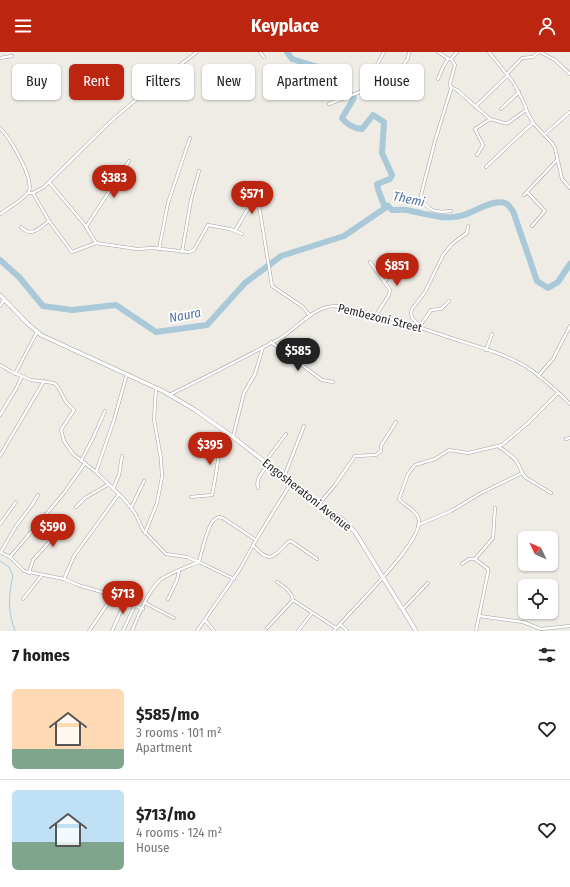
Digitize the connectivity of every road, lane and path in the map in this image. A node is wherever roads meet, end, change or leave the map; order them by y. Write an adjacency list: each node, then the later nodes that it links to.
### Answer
1 (197, 52): 34 (street)
2 (260, 52): 10 (street)
3 (384, 52): 19 (street)
4 (409, 52): 13 (street)
5 (438, 52): 12 (street)
6 (457, 52): 12 (street)
7 (489, 52): 14 (street)
8 (540, 52): 14 (street); 15 (street)
9 (12, 56): 11 (street)
10 (264, 57)
11 (0, 58)
12 (450, 60): 16 (street); 17 (street)
13 (404, 64)
14 (507, 74): 18 (street); 20 (street)
15 (570, 74)
16 (438, 79)
17 (451, 87): 20 (street); 40 (street)
18 (519, 92): 21 (street); 22 (street)
19 (329, 104)
20 (475, 107): 24 (street)
21 (500, 109)
22 (526, 110): 24 (street); 25 (street)
23 (570, 112): 27 (street)
24 (490, 118): 29 (street)
25 (533, 123): 27 (street); 32 (street)
26 (0, 128): 37 (street)
27 (544, 134): 30 (street)
28 (190, 138): 50 (street)
29 (477, 155)
30 (557, 160): 35 (street); 36 (street)
31 (129, 161): 46 (street)
32 (486, 167)
33 (199, 170): 51 (street)
34 (49, 182): 38 (street); 46 (street)
35 (570, 188)
36 (527, 192): 39 (street); 44 (street)
37 (28, 193): 38 (street); 41 (street)
38 (33, 193): 42 (street)
39 (524, 195)
40 (451, 211)
41 (0, 214)
42 (49, 221): 45 (street); 49 (street)
43 (468, 226): 61 (street)
44 (532, 226)
45 (21, 227)
46 (86, 227): 49 (street)
47 (235, 231): 48 (street); 51 (street); 60 (street)
48 (242, 234)
49 (96, 243): 50 (street)
50 (159, 249): 51 (street)
51 (182, 252)
52 (370, 262): 54 (street)
53 (404, 263): 54 (street)
54 (384, 282): 59 (street)
55 (0, 295): 56 (street, Engosheratoni Avenue)
56 (4, 299): 58 (street); 63 (street, Engosheratoni Avenue)
57 (449, 301): 61 (street)
58 (0, 306)
59 (376, 315): 60 (street, Pembezoni Street); 61 (street, Pembezoni Street)
60 (310, 316): 65 (street, Pembezoni Street)
61 (421, 326): 67 (street, Pembezoni Street)
62 (570, 326): 72 (street)
63 (37, 332): 69 (street); 70 (street, Engosheratoni Avenue)
64 (492, 334): 67 (street)
65 (271, 342): 66 (street, Pembezoni Street); 74 (street)
66 (263, 347): 77 (street, Pembezoni Street); 85 (street)
67 (486, 350): 72 (street, Pembezoni Street)
68 (0, 365): 69 (street)
69 (15, 374): 71 (street)
70 (127, 374): 75 (street, Engosheratoni Avenue); 94 (street)
71 (22, 376): 73 (street); 80 (street)
72 (538, 376): 76 (street, Pembezoni Street)
73 (44, 381): 89 (street); 91 (street)
74 (333, 382)
75 (156, 388): 77 (street, Engosheratoni Avenue); 114 (street)
76 (558, 393): 78 (street, Pembezoni Street); 88 (street)
77 (169, 395): 83 (street, Engosheratoni Avenue)
78 (570, 404)
79 (105, 411): 91 (street)
80 (0, 416)
81 (396, 422): 107 (street)
82 (304, 426): 96 (street)
83 (224, 430): 85 (street, Engosheratoni Avenue); 105 (street)
84 (286, 434): 93 (street)
85 (233, 437): 93 (street, Engosheratoni Avenue)
86 (570, 438): 87 (street)
87 (566, 439)
88 (498, 446): 95 (street); 113 (street)
89 (0, 456)
90 (122, 456): 101 (street)
91 (81, 461): 92 (street)
92 (85, 463): 94 (street); 118 (street)
93 (267, 463): 96 (street, Engosheratoni Avenue); 100 (street)
94 (96, 472): 99 (street)
95 (522, 473): 102 (street); 113 (street)
96 (284, 477): 98 (street, Engosheratoni Avenue)
97 (144, 481): 109 (street)
98 (291, 483): 107 (street, Engosheratoni Avenue); 115 (street)
99 (109, 484): 101 (street); 108 (street)
100 (258, 488)
101 (113, 489): 103 (street)
102 (551, 493)
103 (119, 494): 109 (street); 127 (street)
104 (38, 495): 117 (street)
105 (191, 497)
106 (16, 502): 112 (street)
107 (319, 504): 126 (street, Engosheratoni Avenue)
108 (76, 507)
109 (132, 508): 114 (street)
110 (495, 508): 120 (street)
111 (70, 520): 124 (street)
112 (0, 524)
113 (418, 525): 126 (street)
114 (145, 533): 121 (street)
115 (256, 540): 116 (street); 121 (street)
116 (253, 545): 119 (street); 128 (street)
117 (0, 552): 118 (street)
118 (10, 557): 124 (street)
119 (317, 559)
120 (476, 559): 122 (street); 141 (street)
121 (200, 562): 123 (street); 128 (street)
122 (462, 564)
123 (179, 571): 133 (street); 136 (street)
124 (29, 573): 125 (street)
125 (42, 574): 127 (street); 132 (street)
126 (383, 576): 139 (street, Engosheratoni Avenue); 144 (street)
127 (64, 579): 131 (street)
128 (234, 579): 143 (street)
129 (277, 582): 134 (street)
130 (428, 583): 139 (street)
131 (112, 596): 135 (street); 148 (street)
132 (23, 599)
133 (168, 599)
134 (293, 600): 140 (street); 146 (street)
135 (126, 602): 137 (street); 149 (street)
136 (145, 603): 138 (street); 142 (street)
137 (135, 605): 138 (street); 150 (street)
138 (143, 609): 151 (street)
139 (403, 609): 157 (street, Engosheratoni Avenue)
140 (312, 613): 147 (street); 154 (street)
141 (479, 616): 145 (street); 158 (street)
142 (174, 618)
143 (204, 620): 152 (street); 153 (street)
144 (340, 624): 147 (street); 156 (street)
145 (570, 626)
146 (267, 628)
147 (336, 628): 155 (street)
148 (89, 631)
149 (112, 631)
150 (123, 631)
151 (132, 631)
152 (197, 631)
153 (214, 631)
154 (298, 631)
155 (334, 631)
156 (347, 631)
157 (416, 631)
158 (476, 631)

